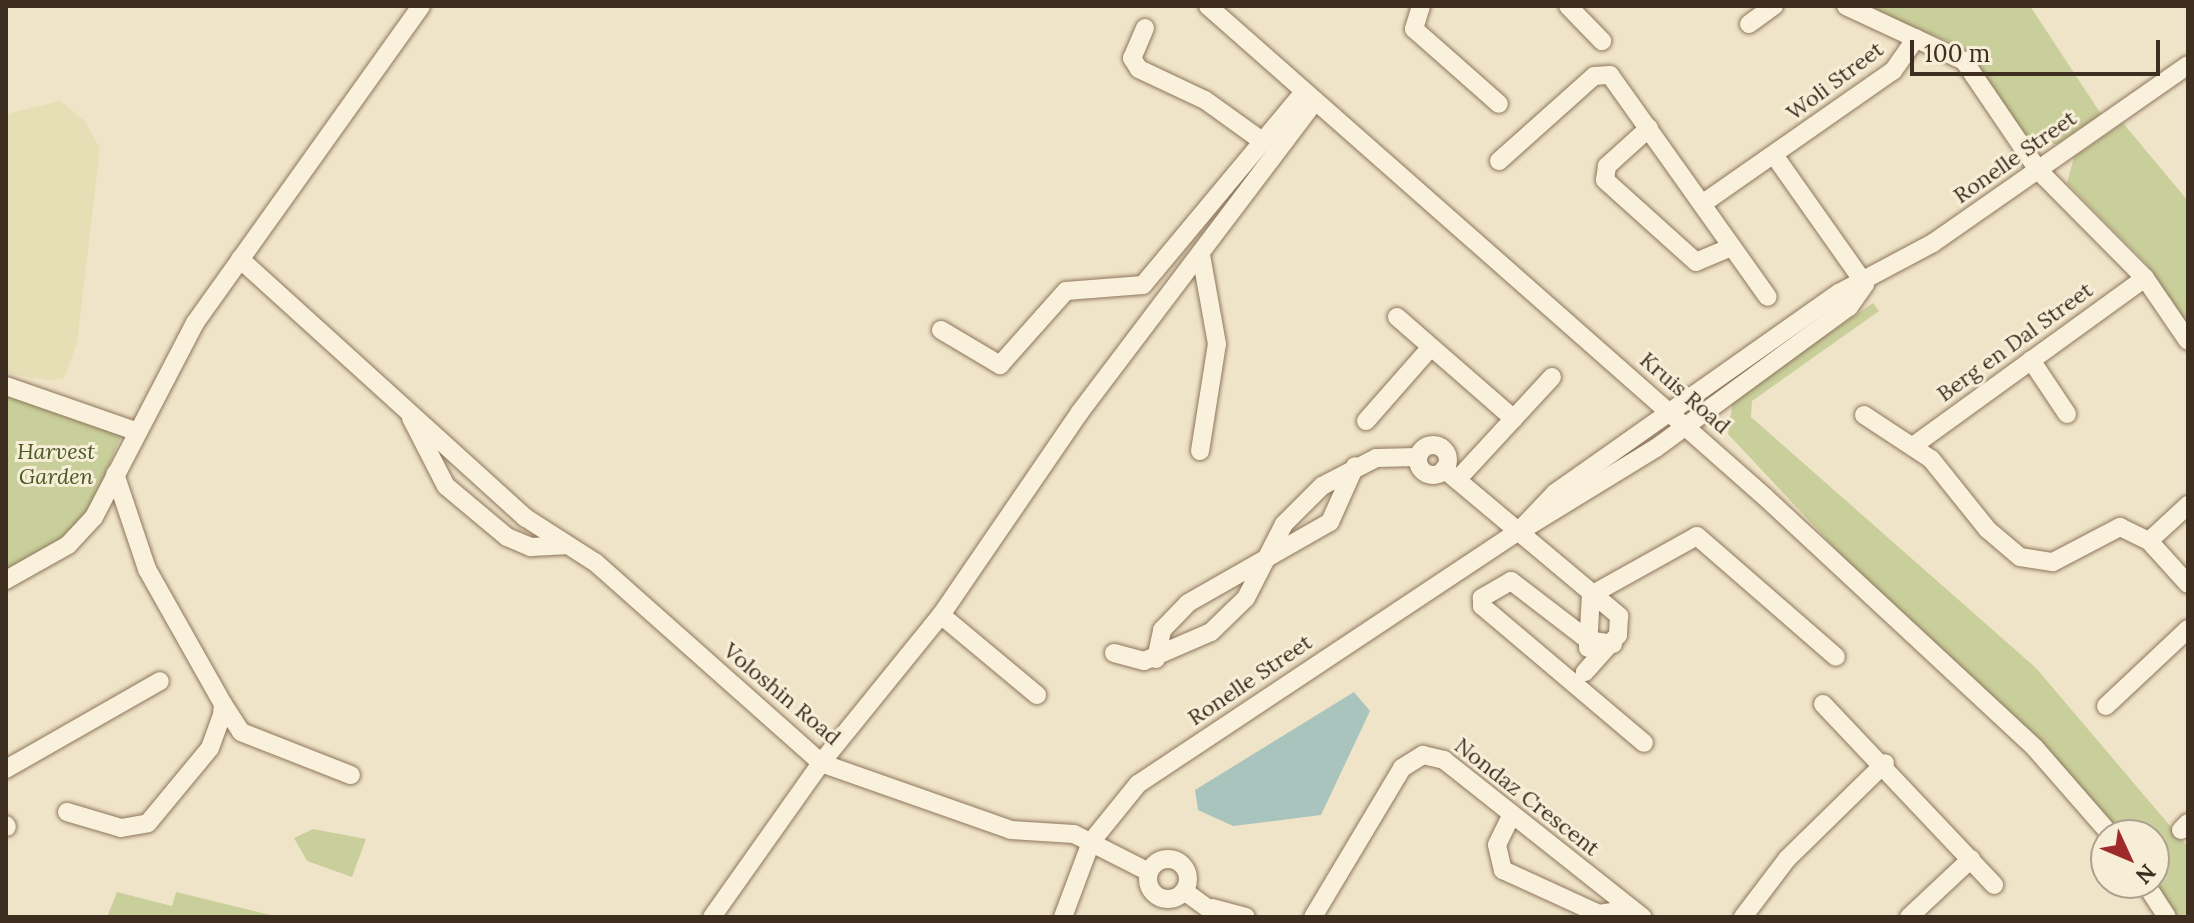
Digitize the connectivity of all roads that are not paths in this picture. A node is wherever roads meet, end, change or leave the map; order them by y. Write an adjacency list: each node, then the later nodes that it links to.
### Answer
1 (421, 6): 22 (street)
2 (1208, 6): 12 (street, Kruis Road)
3 (1421, 6): 13 (street)
4 (1568, 6): 10 (street)
5 (1774, 6): 7 (street)
6 (1846, 6): 9 (street)
7 (1749, 24)
8 (1145, 28): 15 (street)
9 (1916, 38): 16 (street, Woli Street); 18 (street)
10 (1602, 41)
11 (2188, 65): 18 (street, Ronelle Street)
12 (1308, 98): 15 (street); 21 (street); 36 (street, Kruis Road)
13 (1499, 104)
14 (1649, 128): 17 (street); 19 (street); 20 (street)
15 (1262, 141): 27 (street)
16 (1774, 155): 19 (street, Woli Street); 24 (street)
17 (1499, 161)
18 (2038, 170): 23 (street); 24 (street, Ronelle Street)
19 (1702, 204): 20 (street)
20 (1732, 247): 25 (street)
21 (1201, 255): 41 (street); 53 (street)
22 (240, 259): 33 (street, Voloshin Road); 39 (street)
23 (2145, 278): 28 (street); 30 (street, Berg en Dal Street)
24 (1865, 284): 36 (street, Ronelle Street)
25 (1768, 297)
26 (1397, 317): 29 (street)
27 (941, 330)
28 (2188, 341)
29 (1431, 347): 37 (street); 38 (street)
30 (2031, 360): 34 (street); 40 (street, Berg en Dal Street)
31 (1552, 377): 37 (street)
32 (6, 386): 39 (street)
33 (408, 411): 48 (street, Voloshin Road); 48 (street)
34 (2067, 414)
35 (1864, 415): 40 (street)
36 (1678, 418): 46 (street, Ronelle Street); 73 (street, Kruis Road)
37 (1514, 419): 44 (street)
38 (1366, 421)
39 (135, 431): 42 (street)
40 (1913, 446): 47 (street)
41 (1200, 451)
42 (117, 464): 50 (street); 63 (street)
43 (1355, 466): 44 (street); 49 (street); 49 (street)
44 (1450, 475): 46 (street)
45 (2188, 505): 47 (street)
46 (1519, 531): 52 (street); 74 (street, Ronelle Street)
47 (2149, 541): 51 (street)
48 (565, 545): 67 (street, Voloshin Road)
49 (1264, 565): 59 (street); 59 (street)
50 (6, 580)
51 (2188, 584)
52 (1591, 595): 55 (street); 56 (street); 58 (street)
53 (941, 615): 62 (street); 67 (street)
54 (2188, 629): 65 (street)
55 (1588, 640): 56 (street); 60 (street); 60 (street)
56 (1613, 644): 60 (street)
57 (1114, 653): 59 (street)
58 (1836, 657)
59 (1156, 659)
60 (1580, 679): 66 (street)
61 (160, 681): 69 (street)
62 (1037, 695)
63 (223, 704): 70 (street); 71 (street)
64 (1823, 704): 68 (street)
65 (2106, 706)
66 (1644, 743)
67 (821, 763): 74 (street, Voloshin Road); 82 (street)
68 (1885, 763): 75 (street); 86 (street)
69 (6, 769)
70 (351, 775)
71 (67, 812)
72 (1512, 814): 81 (street, Nondaz Crescent); 81 (street); 85 (street, Nondaz Crescent)
73 (2097, 819)
74 (1091, 842): 76 (street, Voloshin Road); 83 (street, Ronelle Street)
75 (1971, 859): 77 (street); 87 (street)
76 (1149, 872): 78 (street, Voloshin Road); 78 (street)
77 (1994, 885)
78 (1184, 891): 80 (street)
79 (2155, 899): 88 (street)
80 (1216, 913): 84 (street)
81 (1637, 913)
82 (712, 917)
83 (1063, 917)
84 (1246, 917)
85 (1313, 917)
86 (1743, 917)
87 (1909, 917)
88 (2167, 917)

